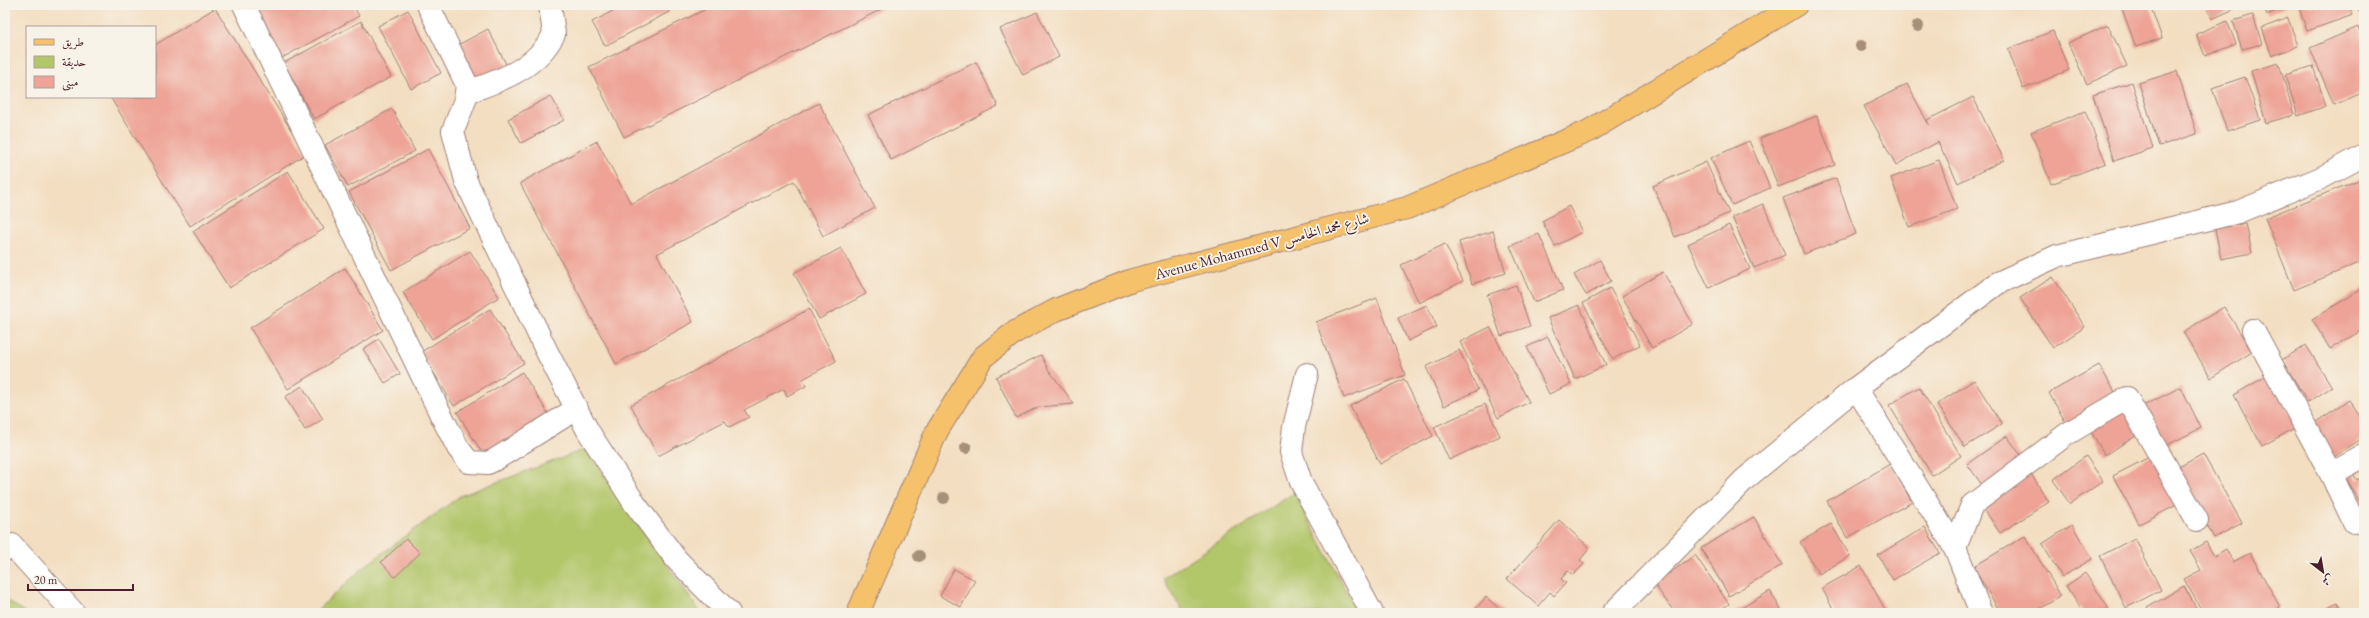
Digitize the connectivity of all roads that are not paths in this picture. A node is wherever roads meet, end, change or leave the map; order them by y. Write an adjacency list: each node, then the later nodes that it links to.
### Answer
1 (244, 5): 10 (street)
2 (428, 5): 5 (street)
3 (550, 5): 5 (street)
4 (1796, 5): 19 (main road, Avenue Mohammed V شارع محمد الخامس)
5 (467, 92): 10 (street)
6 (2364, 155): 9 (street)
7 (2253, 330): 12 (street)
8 (1307, 374): 20 (street)
9 (1856, 388): 15 (street); 21 (street)
10 (576, 409): 18 (street)
11 (2364, 456): 12 (street)
12 (2331, 474): 14 (street)
13 (2197, 520): 15 (street)
14 (2354, 522)
15 (1955, 548): 22 (street)
16 (5, 550): 17 (street)
17 (74, 613)
18 (729, 613)
19 (858, 613)
20 (1372, 613)
21 (1613, 613)
22 (1981, 613)

